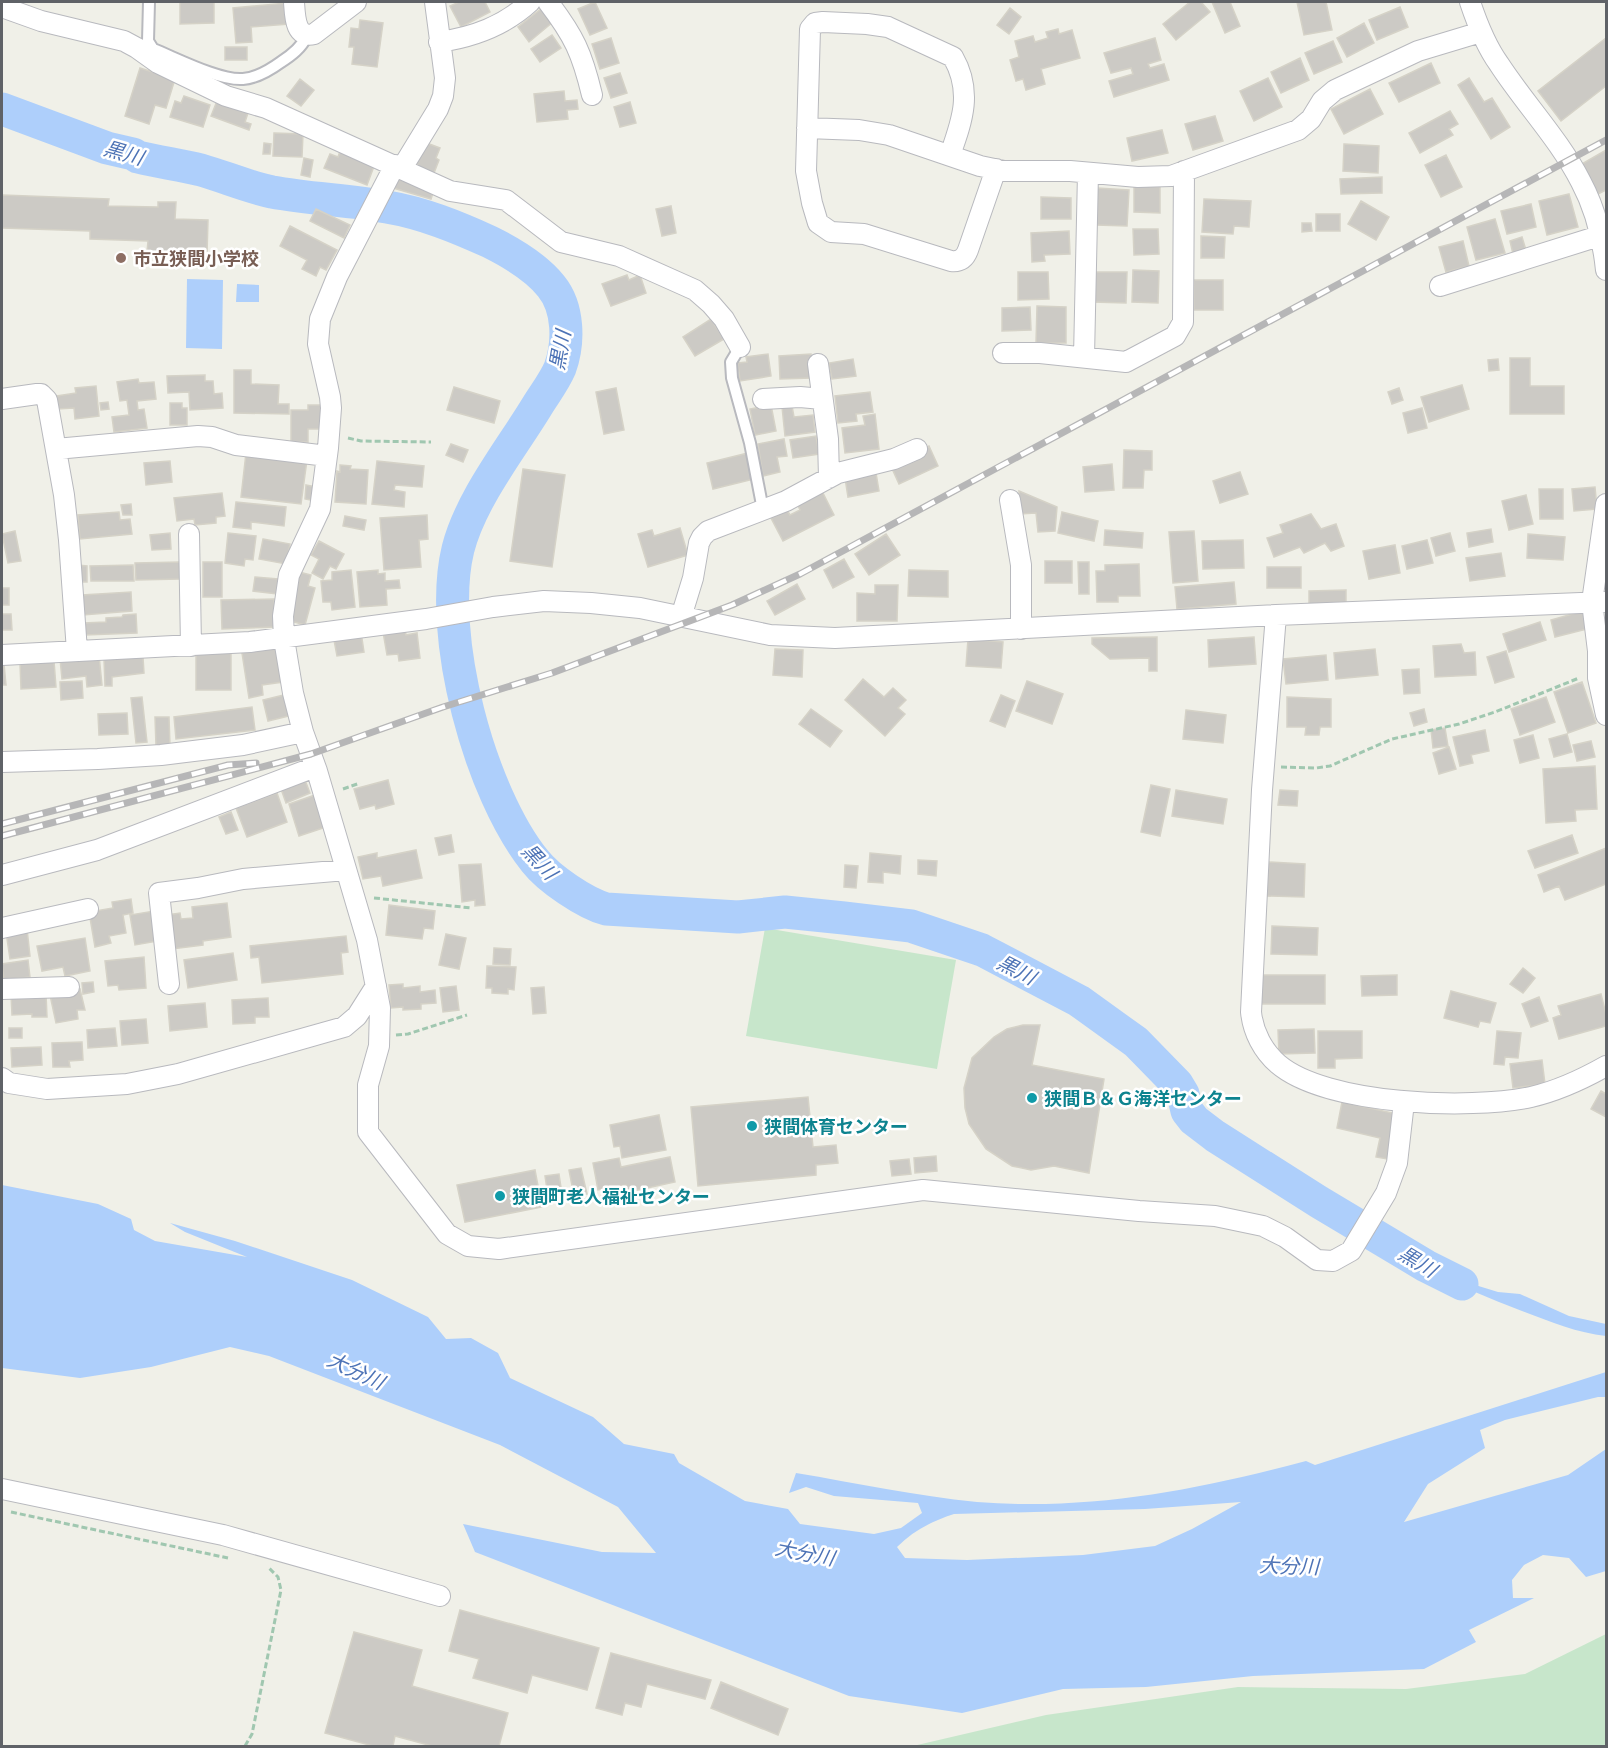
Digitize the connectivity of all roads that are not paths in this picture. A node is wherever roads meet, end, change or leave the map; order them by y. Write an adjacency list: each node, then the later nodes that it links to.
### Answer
1 (149, 2): 12 (lane)
2 (294, 2): 10 (street)
3 (356, 2): 10 (street)
4 (435, 2): 11 (street)
5 (530, 2): 11 (street)
6 (548, 2): 13 (street)
7 (1470, 2): 9 (street)
8 (2, 8): 12 (street)
9 (1481, 32): 18 (street); 20 (street)
10 (307, 36): 12 (lane)
11 (439, 42): 16 (street)
12 (145, 47): 16 (street)
13 (592, 95)
14 (807, 128): 15 (street); 15 (street); 17 (street)
15 (950, 155): 17 (street)
16 (397, 168): 24 (street); 33 (street)
17 (996, 169): 19 (street)
18 (1184, 171): 19 (street); 26 (street)
19 (1088, 173): 26 (street)
20 (1599, 208): 21 (street)
21 (1599, 236): 22 (street); 23 (street)
22 (1606, 270)
23 (1440, 286)
24 (740, 347): 37 (lane)
25 (1003, 353): 26 (street)
26 (1084, 357)
27 (818, 364): 30 (street)
28 (2, 399): 31 (street)
29 (763, 399): 30 (street)
30 (822, 399): 34 (street)
31 (56, 449): 33 (street); 45 (street)
32 (917, 449): 34 (street)
33 (327, 456): 43 (street)
34 (829, 478): 37 (street)
35 (1010, 500): 42 (street)
36 (1606, 504): 39 (street)
37 (763, 510): 41 (street)
38 (189, 534): 44 (street)
39 (1599, 602): 40 (street); 47 (street)
40 (1276, 615): 42 (street); 62 (street)
41 (681, 617): 42 (street); 43 (street)
42 (1021, 629)
43 (284, 639): 44 (street); 49 (street)
44 (191, 646): 45 (street)
45 (77, 651): 46 (street)
46 (2, 655)
47 (1602, 668): 48 (street)
48 (1606, 715)
49 (303, 732): 50 (street); 51 (street)
50 (2, 762)
51 (315, 767): 52 (street); 53 (street)
52 (346, 870): 56 (street); 57 (street)
53 (2, 875)
54 (88, 909): 55 (street)
55 (2, 928)
56 (169, 984)
57 (376, 986): 61 (street); 62 (street)
58 (69, 987): 59 (street)
59 (2, 989)
60 (1601, 1074): 62 (street)
61 (2, 1078)
62 (1404, 1101)
63 (2, 1489): 64 (street)
64 (440, 1596)

